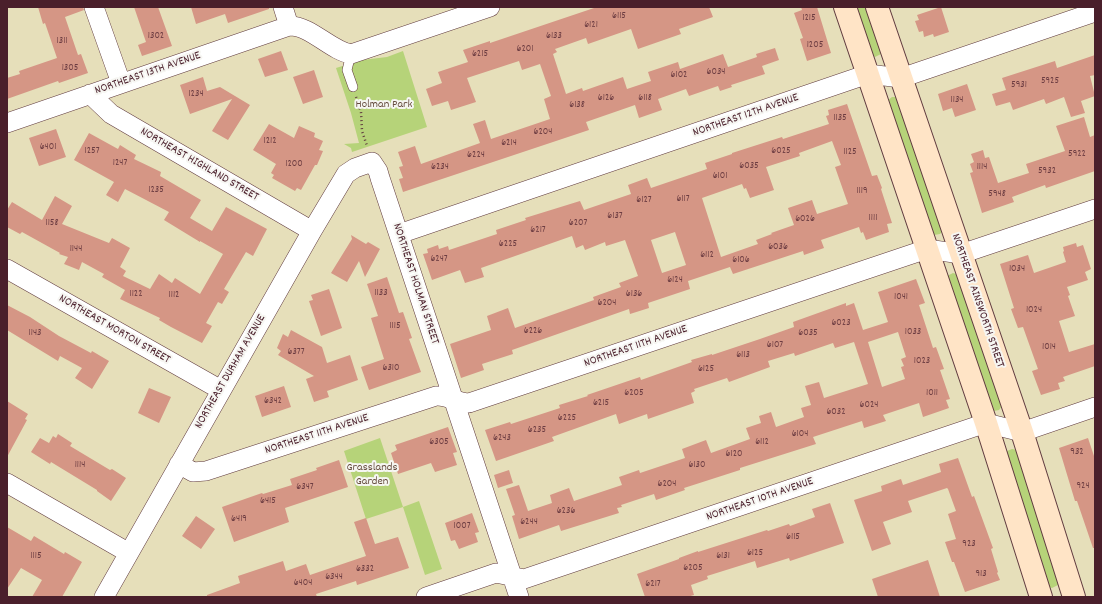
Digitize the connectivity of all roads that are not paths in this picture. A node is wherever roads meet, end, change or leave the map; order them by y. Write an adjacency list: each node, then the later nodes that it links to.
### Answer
1 (94, 7): 11 (street)
2 (283, 7): 7 (street)
3 (490, 7): 8 (street)
4 (845, 7): 9 (street)
5 (877, 7): 10 (street, NORTHEAST AINSWORTH STREET)
6 (1095, 12): 10 (street, NORTHEAST 12TH AVENUE)
7 (290, 26): 8 (street); 11 (street, NORTHEAST 13TH AVENUE)
8 (350, 54): 12 (lane)
9 (868, 74): 10 (street, NORTHEAST 12TH AVENUE); 18 (street, NORTHEAST 12TH AVENUE); 19 (street)
10 (901, 78): 20 (street, NORTHEAST AINSWORTH STREET)
11 (120, 83): 13 (street, NORTHEAST 13TH AVENUE)
12 (353, 87)
13 (90, 94): 14 (street, NORTHEAST 13TH AVENUE); 17 (street, NORTHEAST HIGHLAND STREET)
14 (7, 123)
15 (372, 162): 17 (street, NORTHEAST DURHAM AVENUE); 18 (street, NORTHEAST HOLMAN STREET)
16 (1095, 209): 20 (street, NORTHEAST 11TH AVENUE)
17 (312, 231): 22 (street, NORTHEAST DURHAM AVENUE)
18 (398, 234): 23 (street, NORTHEAST HOLMAN STREET)
19 (927, 249): 20 (street, NORTHEAST 11TH AVENUE); 23 (street, NORTHEAST 11TH AVENUE); 25 (street)
20 (961, 254): 26 (street, NORTHEAST AINSWORTH STREET)
21 (7, 269): 22 (street, NORTHEAST MORTON STREET)
22 (221, 390): 27 (street, NORTHEAST DURHAM AVENUE)
23 (453, 400): 27 (street, NORTHEAST 11TH AVENUE); 30 (street, NORTHEAST HOLMAN STREET)
24 (1095, 407): 26 (street)
25 (986, 423): 26 (street); 30 (street, NORTHEAST 10TH AVENUE); 34 (street)
26 (1022, 432): 35 (street, NORTHEAST AINSWORTH STREET)
27 (179, 464): 29 (street, NORTHEAST DURHAM AVENUE)
28 (7, 484): 29 (street)
29 (129, 553): 31 (street, NORTHEAST DURHAM AVENUE)
30 (512, 577): 32 (street, NORTHEAST 10TH AVENUE); 33 (street, NORTHEAST HOLMAN STREET)
31 (104, 597)
32 (426, 597)
33 (519, 597)
34 (1041, 597)
35 (1074, 597)

